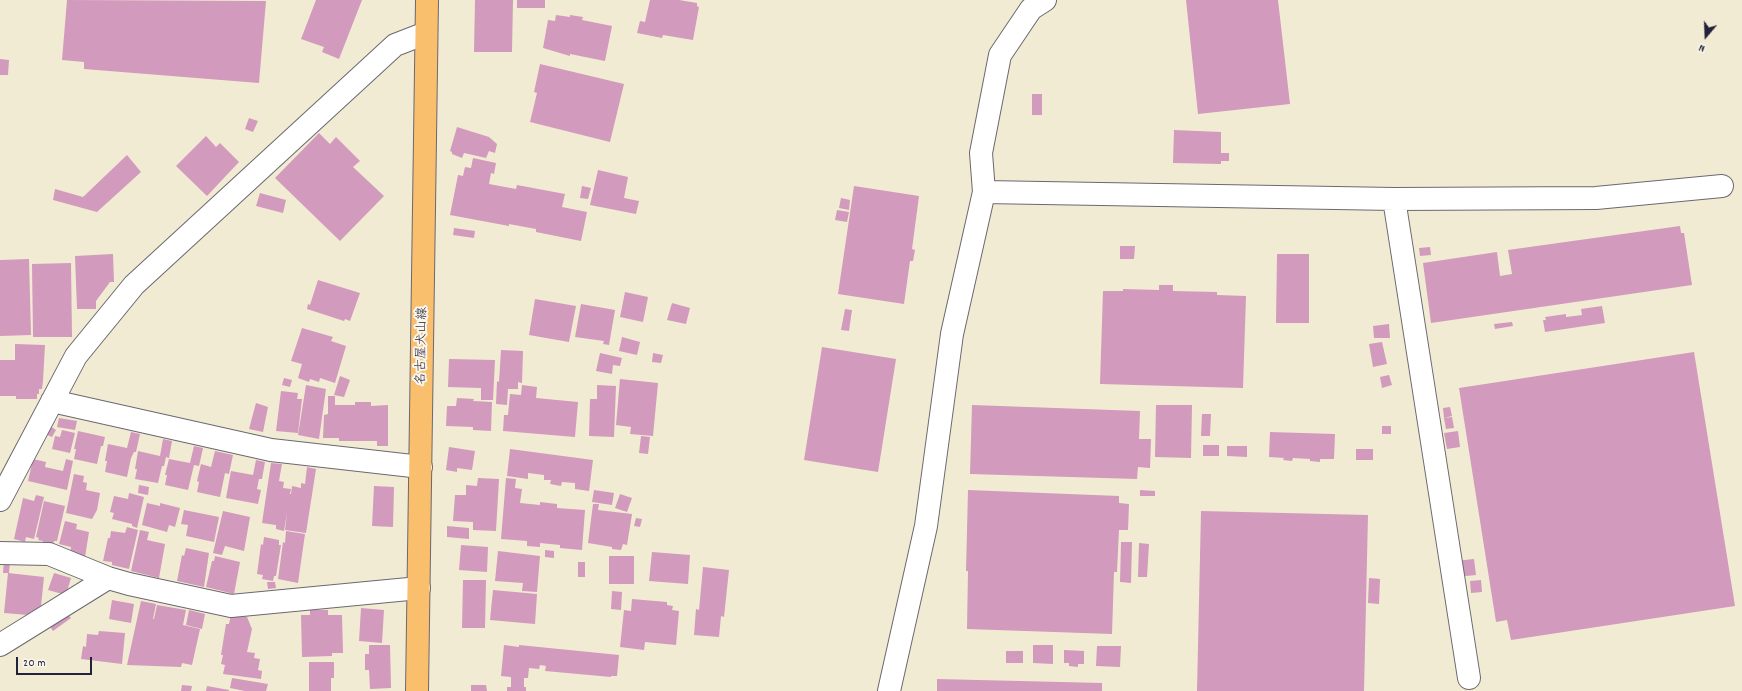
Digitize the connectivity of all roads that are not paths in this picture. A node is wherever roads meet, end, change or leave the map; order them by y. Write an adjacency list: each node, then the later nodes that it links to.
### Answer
1 (427, 0): 3 (main road, 名古屋犬山線)
2 (1045, 0): 5 (street)
3 (426, 32): 7 (street); 8 (main road, 名古屋犬山線)
4 (1722, 186): 6 (street)
5 (984, 192): 6 (street); 16 (street)
6 (1394, 199): 14 (street)
7 (52, 401): 8 (street); 9 (street)
8 (421, 467): 12 (main road, 名古屋犬山線)
9 (0, 500)
10 (0, 553): 11 (street)
11 (108, 578): 12 (street); 13 (street)
12 (419, 588): 15 (main road, 名古屋犬山線)
13 (0, 645)
14 (1469, 678)
15 (417, 691)
16 (890, 691)

